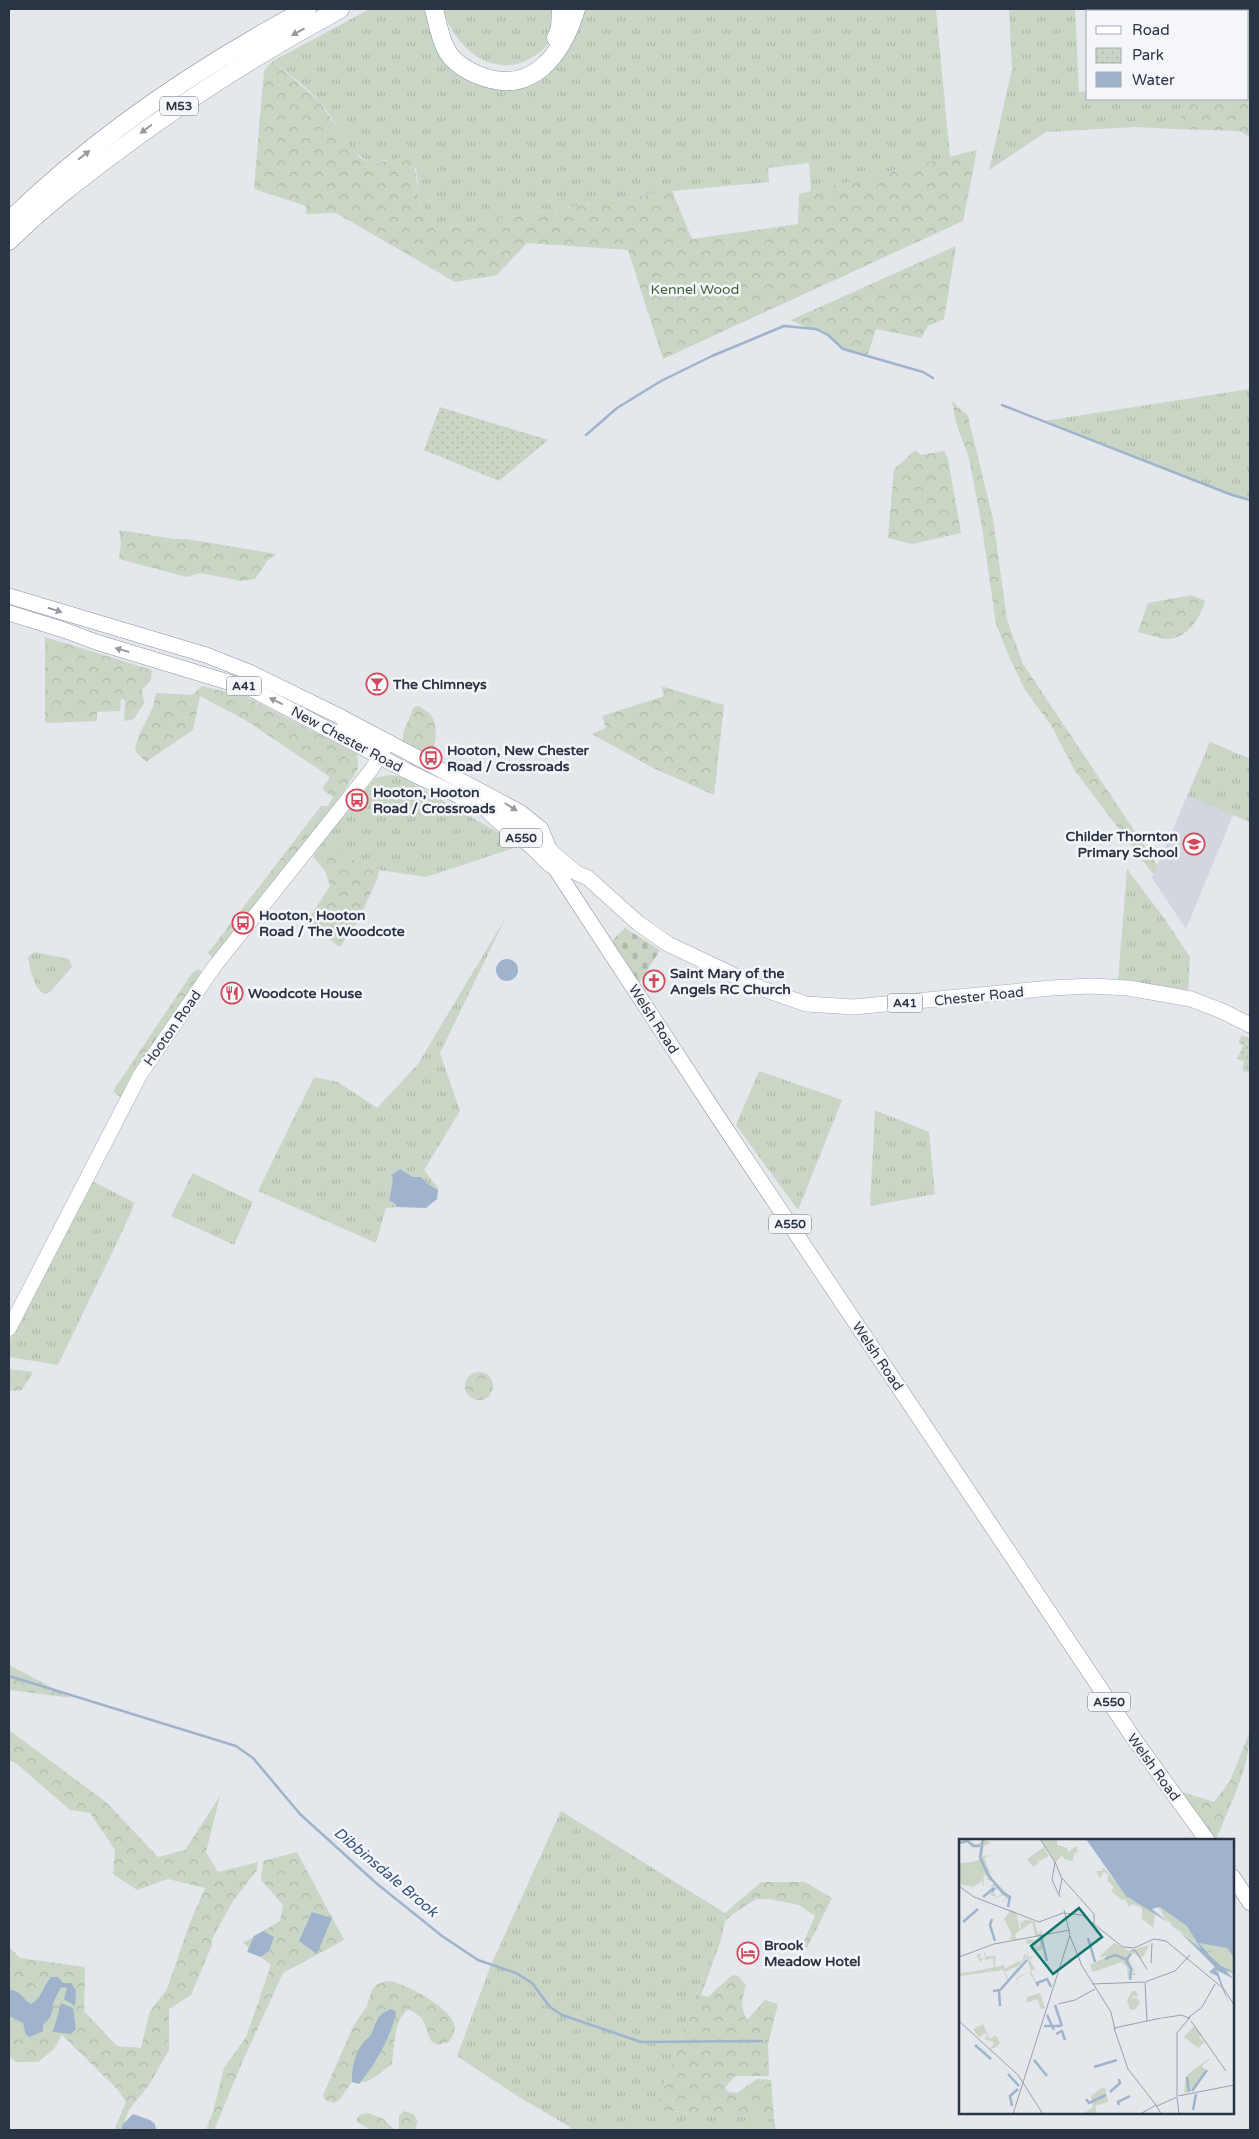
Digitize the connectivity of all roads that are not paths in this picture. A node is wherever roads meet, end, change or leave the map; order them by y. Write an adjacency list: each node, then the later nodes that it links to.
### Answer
1 (284, 9): 8 (highway, M53)
2 (308, 9): 8 (highway, M53)
3 (340, 9): 11 (highway, M53, one-way to 11)
4 (434, 9): 7 (highway)
5 (562, 9): 7 (highway)
6 (576, 9): 7 (highway)
7 (442, 34)
8 (182, 82): 9 (highway, M53, one-way to 8)
9 (46, 185): 10 (highway, M53); 12 (highway, M53)
10 (9, 208)
11 (29, 220): 13 (highway, M53); 14 (highway, M53)
12 (9, 221)
13 (9, 241)
14 (9, 250)
15 (9, 596): 19 (main road, New Chester Road / A41, one-way to 19)
16 (9, 613): 18 (main road, New Chester Road / A41)
17 (9, 619): 18 (main road, A41)
18 (96, 642): 21 (main road, New Chester Road / A41, one-way to 18)
19 (313, 704): 20 (main road, New Chester Road / A41); 21 (main road)
20 (389, 742): 21 (main road, Hooton Road); 23 (main road, New Chester Road / A41, one-way to 23)
21 (381, 757): 22 (main road, New Chester Road / A41); 28 (main road, Hooton Road)
22 (486, 809): 24 (main road, A41); 25 (main road, New Chester Road / A550)
23 (541, 829): 24 (main road, A550); 26 (main road, Chester Road / A41)
24 (550, 850): 25 (main road, A550)
25 (562, 871): 26 (main road, Chester Road / A41); 29 (main road, Welsh Road / A550)
26 (588, 878): 27 (main road, Chester Road / A41)
27 (1250, 1025)
28 (9, 1329)
29 (1206, 1839)
30 (1234, 1879): 31 (main road)
31 (1250, 1903)

